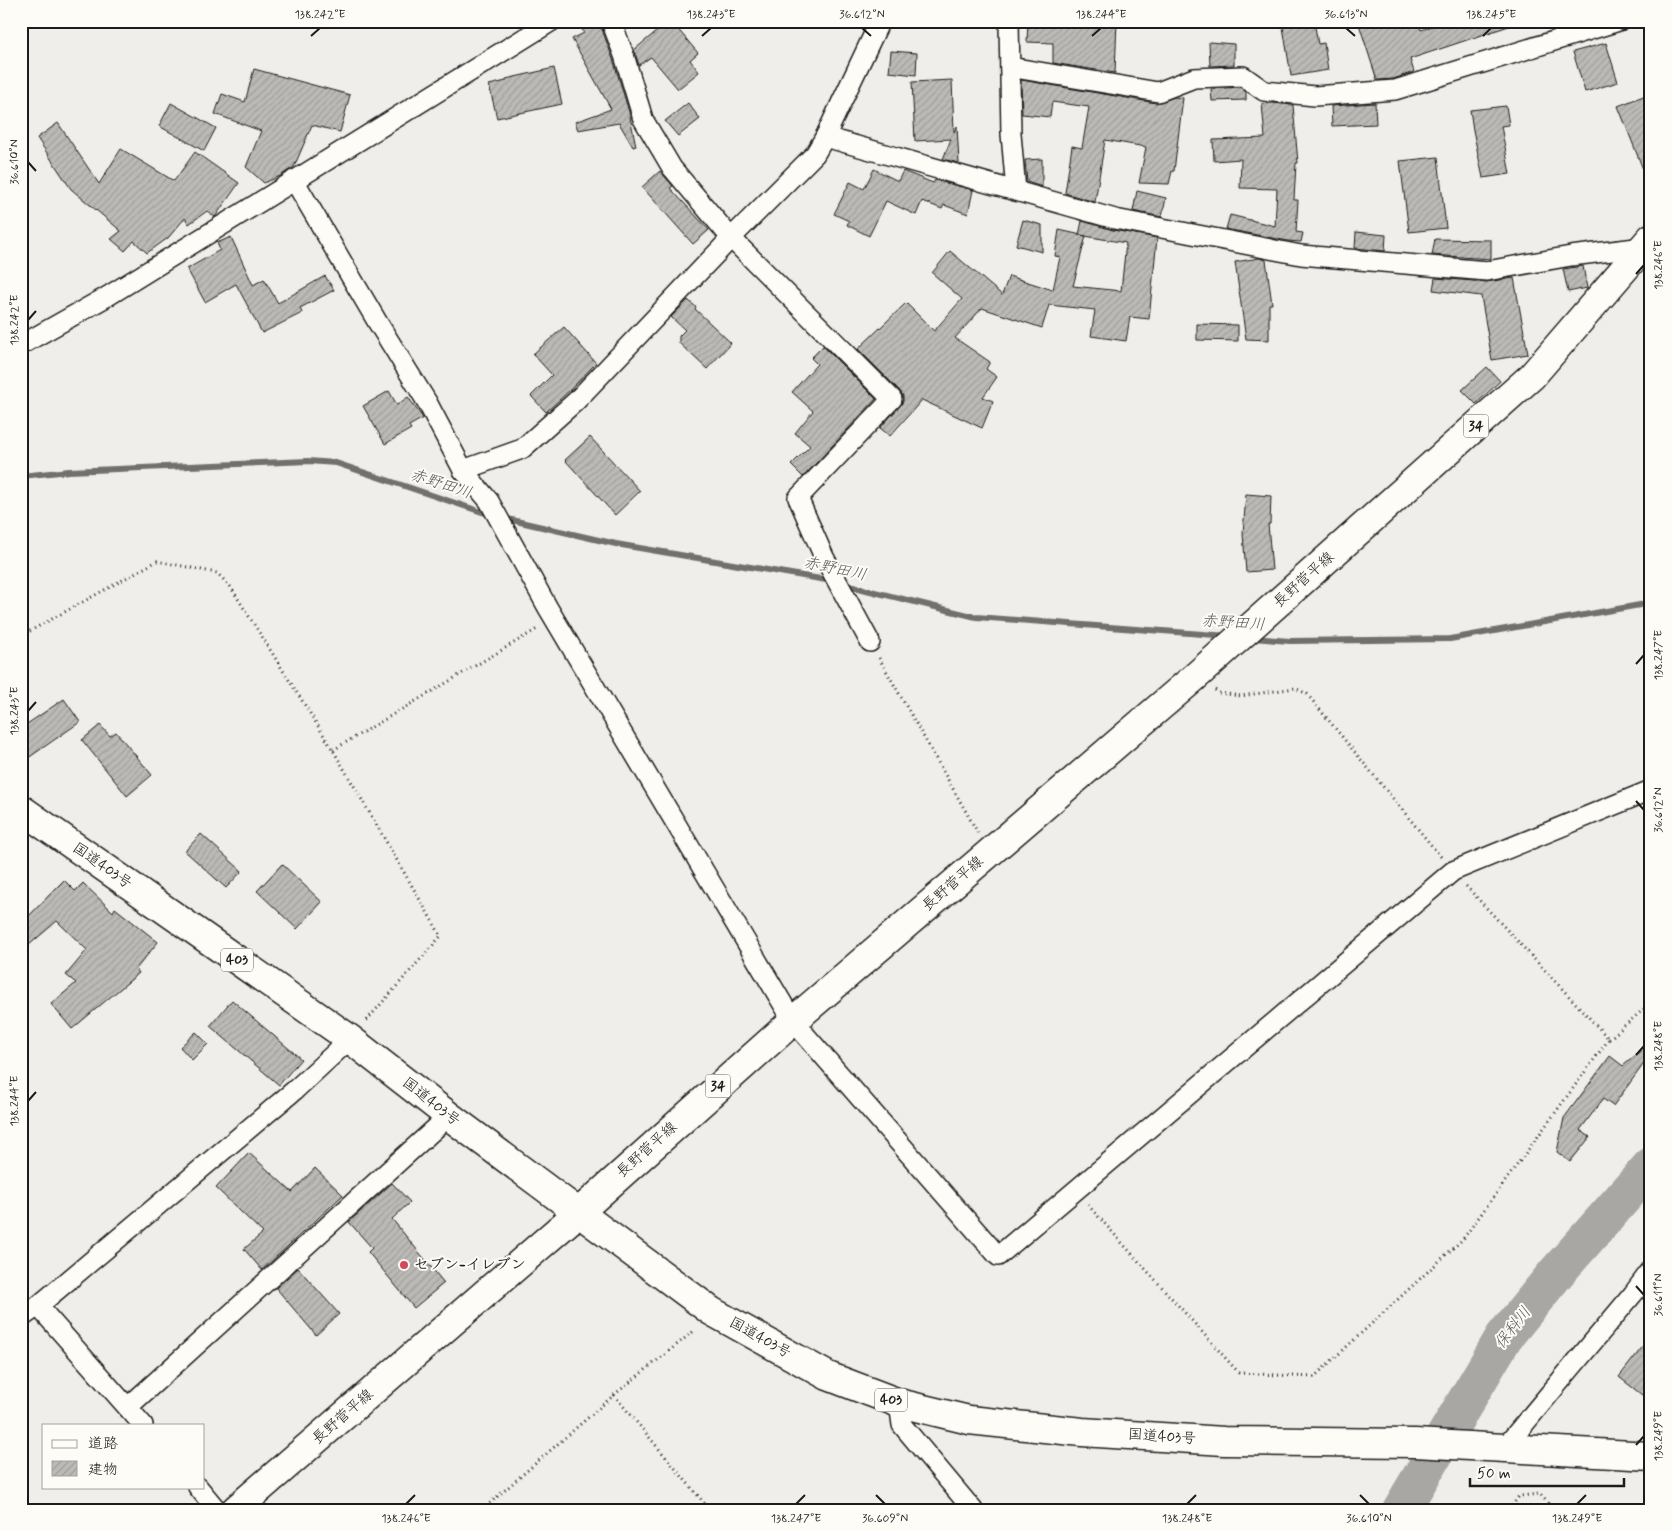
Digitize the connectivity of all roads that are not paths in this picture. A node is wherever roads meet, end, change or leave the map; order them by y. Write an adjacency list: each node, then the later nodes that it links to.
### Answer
1 (552, 21): 8 (street)
2 (611, 21): 10 (street)
3 (880, 21): 7 (street)
4 (1009, 21): 6 (street)
5 (1619, 21): 6 (street)
6 (1010, 67): 9 (street)
7 (825, 137): 9 (street); 10 (street)
8 (294, 180): 12 (street); 13 (street)
9 (1016, 191): 11 (street)
10 (731, 238): 13 (street); 14 (street)
11 (1648, 243): 17 (main road, 長野菅平線 / 34)
12 (21, 344)
13 (463, 470): 17 (street)
14 (870, 642)
15 (1651, 790): 17 (street)
16 (21, 809): 18 (main road, 国道403号 / 403)
17 (793, 1021): 20 (main road, 長野菅平線 / 34)
18 (350, 1039): 19 (main road, 国道403号 / 403); 22 (street)
19 (448, 1116): 20 (main road, 国道403号 / 403); 25 (street)
20 (578, 1213): 24 (main road, 国道403号 / 403); 31 (main road, 長野菅平線 / 34)
21 (1651, 1270): 27 (street)
22 (38, 1306): 23 (street); 25 (street)
23 (21, 1318)
24 (899, 1403): 27 (main road, 国道403号 / 403); 32 (street)
25 (128, 1408): 26 (street)
26 (142, 1424)
27 (1502, 1446): 28 (main road, 国道403号 / 403)
28 (1651, 1456)
29 (199, 1488): 30 (street)
30 (217, 1510)
31 (235, 1510)
32 (973, 1510)

